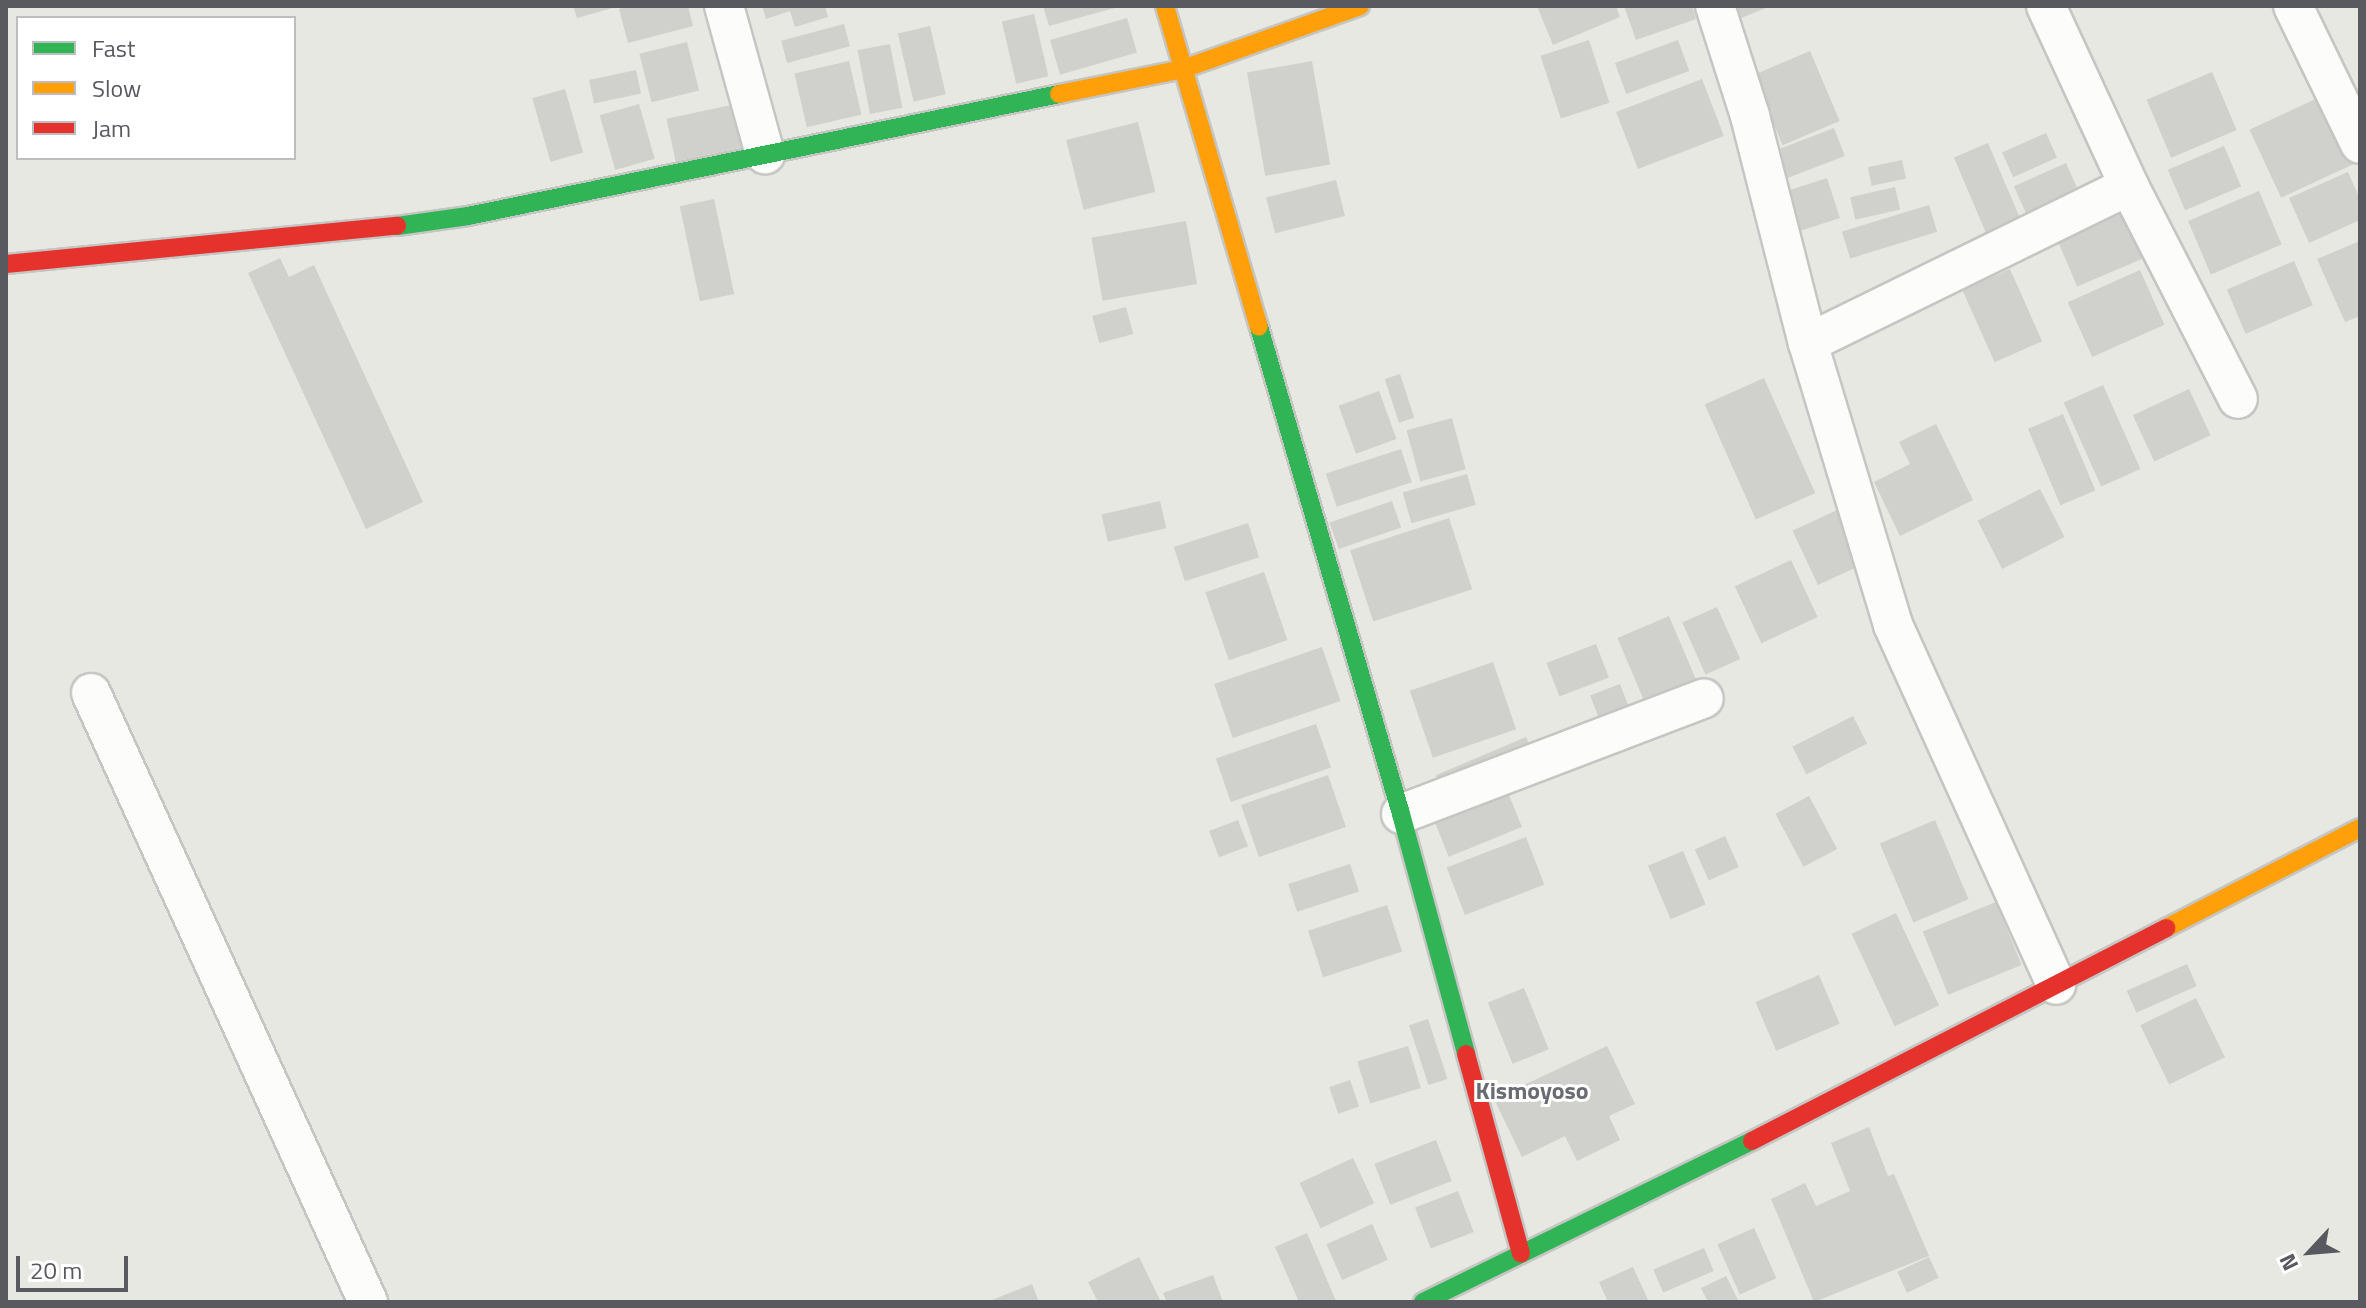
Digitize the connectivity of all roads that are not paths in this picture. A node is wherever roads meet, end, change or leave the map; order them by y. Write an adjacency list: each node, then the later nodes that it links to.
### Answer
1 (724, 6): 9 (street)
2 (1165, 6): 7 (street)
3 (1360, 6): 7 (street)
4 (1715, 6): 12 (street)
5 (2046, 6): 10 (street)
6 (2293, 6): 8 (street)
7 (1183, 69): 9 (street); 16 (street)
8 (2360, 144)
9 (765, 154): 11 (street)
10 (2129, 186): 12 (street); 13 (street)
11 (6, 264)
12 (1808, 343): 18 (street)
13 (2238, 399)
14 (91, 693): 21 (street)
15 (1704, 698): 16 (street)
16 (1401, 814): 19 (street)
17 (2360, 828): 18 (street)
18 (2056, 985): 19 (street)
19 (1521, 1254): 20 (street)
20 (1431, 1300)
21 (368, 1302)

